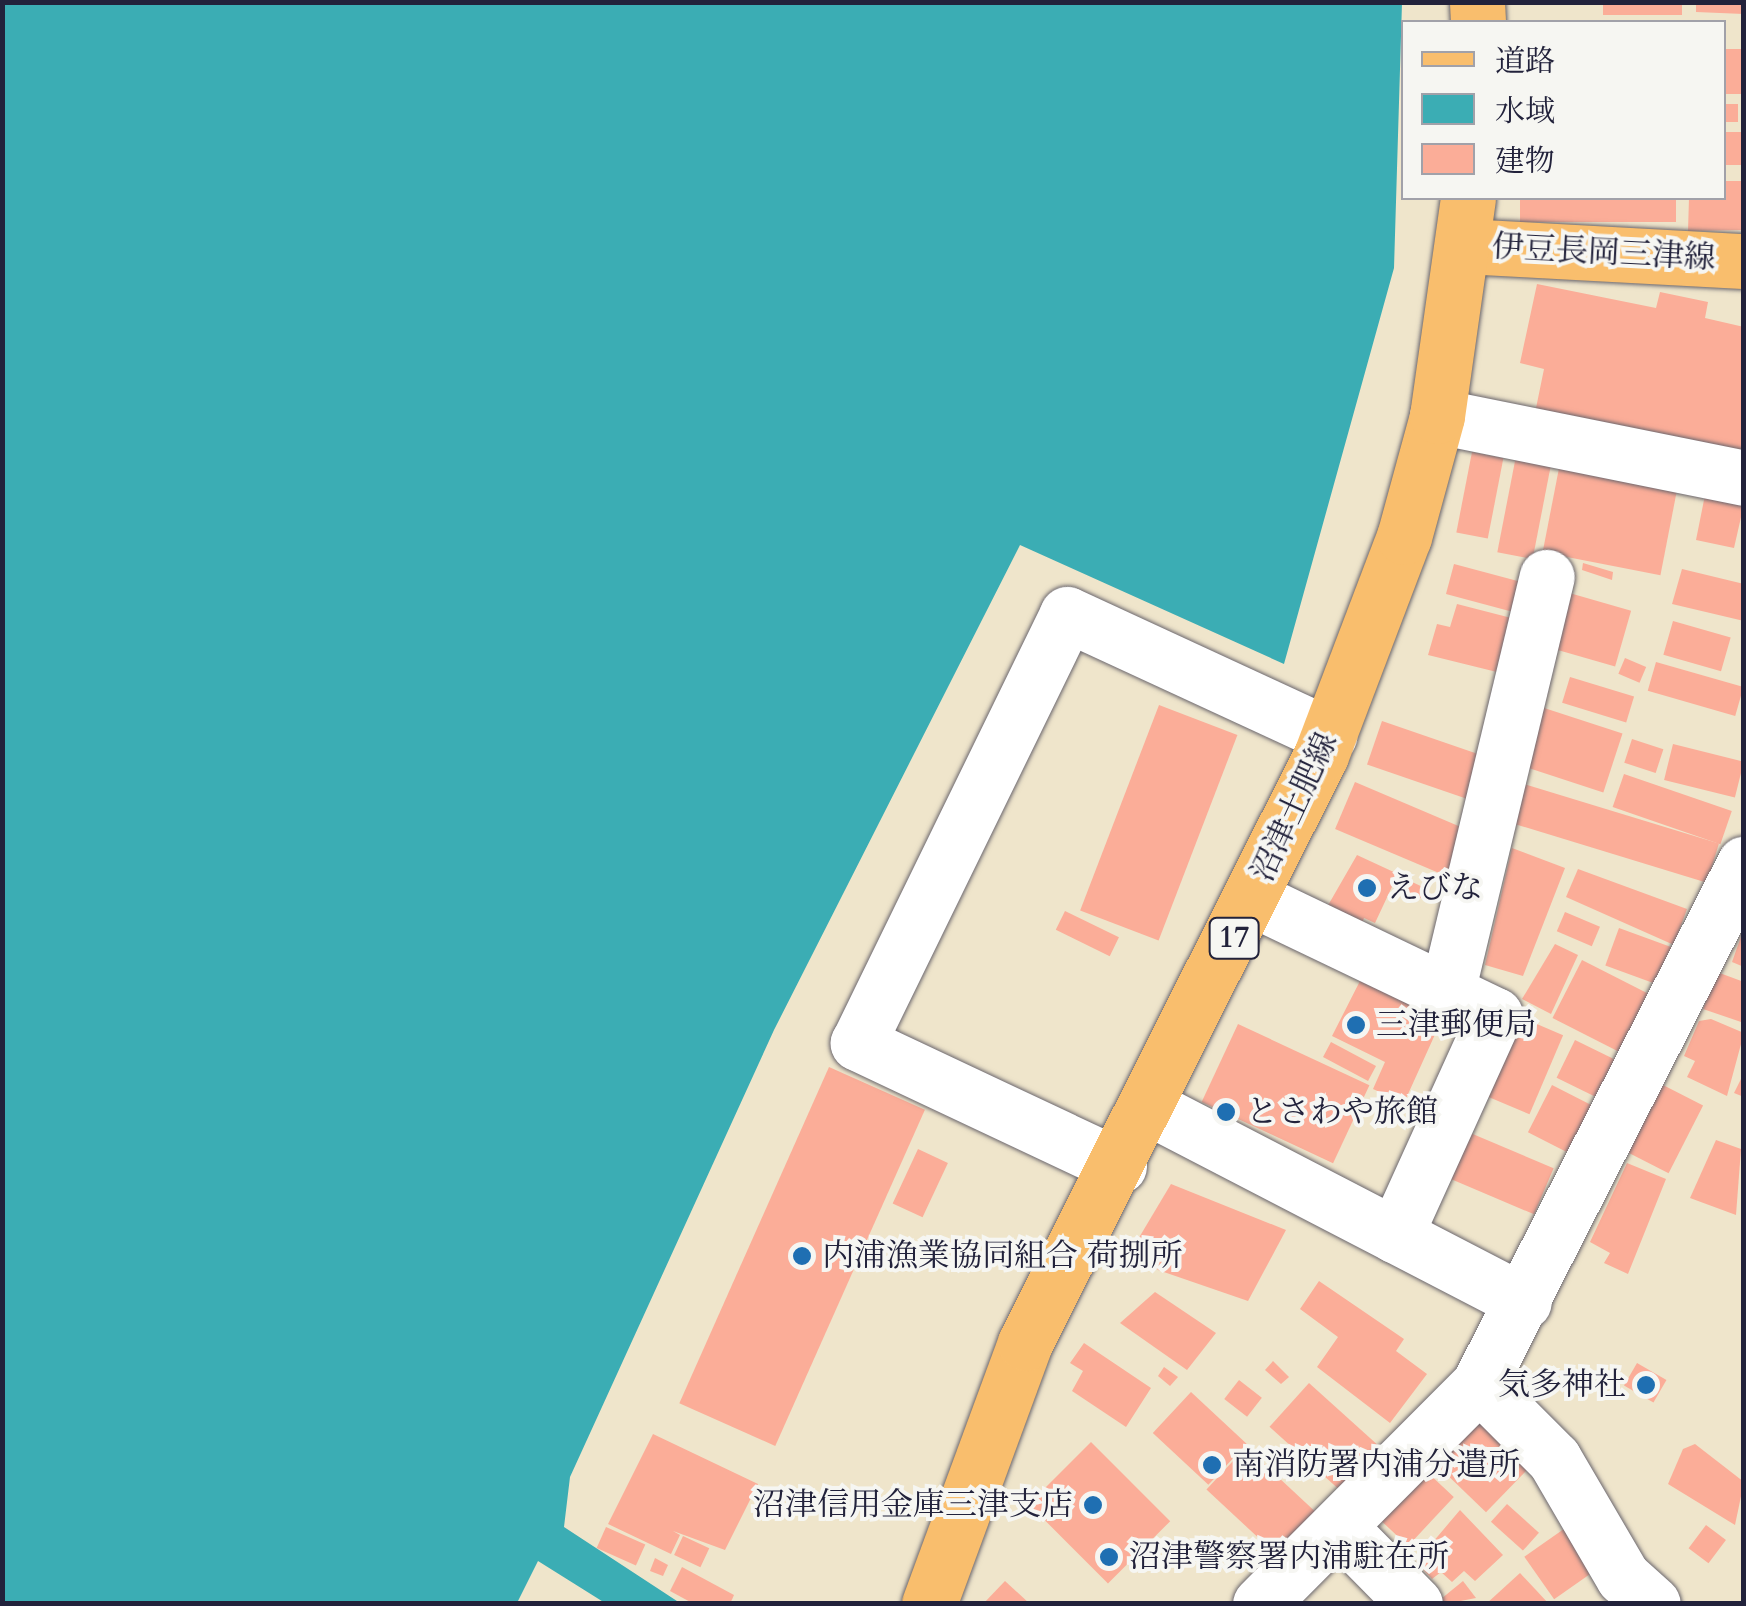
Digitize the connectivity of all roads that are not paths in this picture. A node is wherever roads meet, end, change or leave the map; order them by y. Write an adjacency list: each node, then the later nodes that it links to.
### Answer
1 (1466, 222): 2 (main road, 伊豆長岡三津線); 3 (main road, 沼津土肥線 / 17)
2 (1744, 261)
3 (1437, 416): 4 (street); 6 (main road, 沼津土肥線 / 17)
4 (1744, 478)
5 (1548, 576): 9 (street)
6 (1329, 735): 8 (main road, 沼津土肥線 / 17); 11 (street)
7 (1739, 892): 13 (street)
8 (1253, 899): 9 (street); 10 (main road, 沼津土肥線 / 17)
9 (1447, 992): 12 (street)
10 (1150, 1108): 11 (main road, 沼津土肥線 / 17); 12 (street)
11 (1119, 1166): 16 (main road, 沼津土肥線 / 17)
12 (1395, 1235): 13 (street)
13 (1524, 1302): 14 (street)
14 (1479, 1384): 15 (street); 19 (street)
15 (1342, 1530): 17 (street); 18 (street)
16 (928, 1604)
17 (1260, 1604)
18 (1416, 1604)
19 (1653, 1604)

